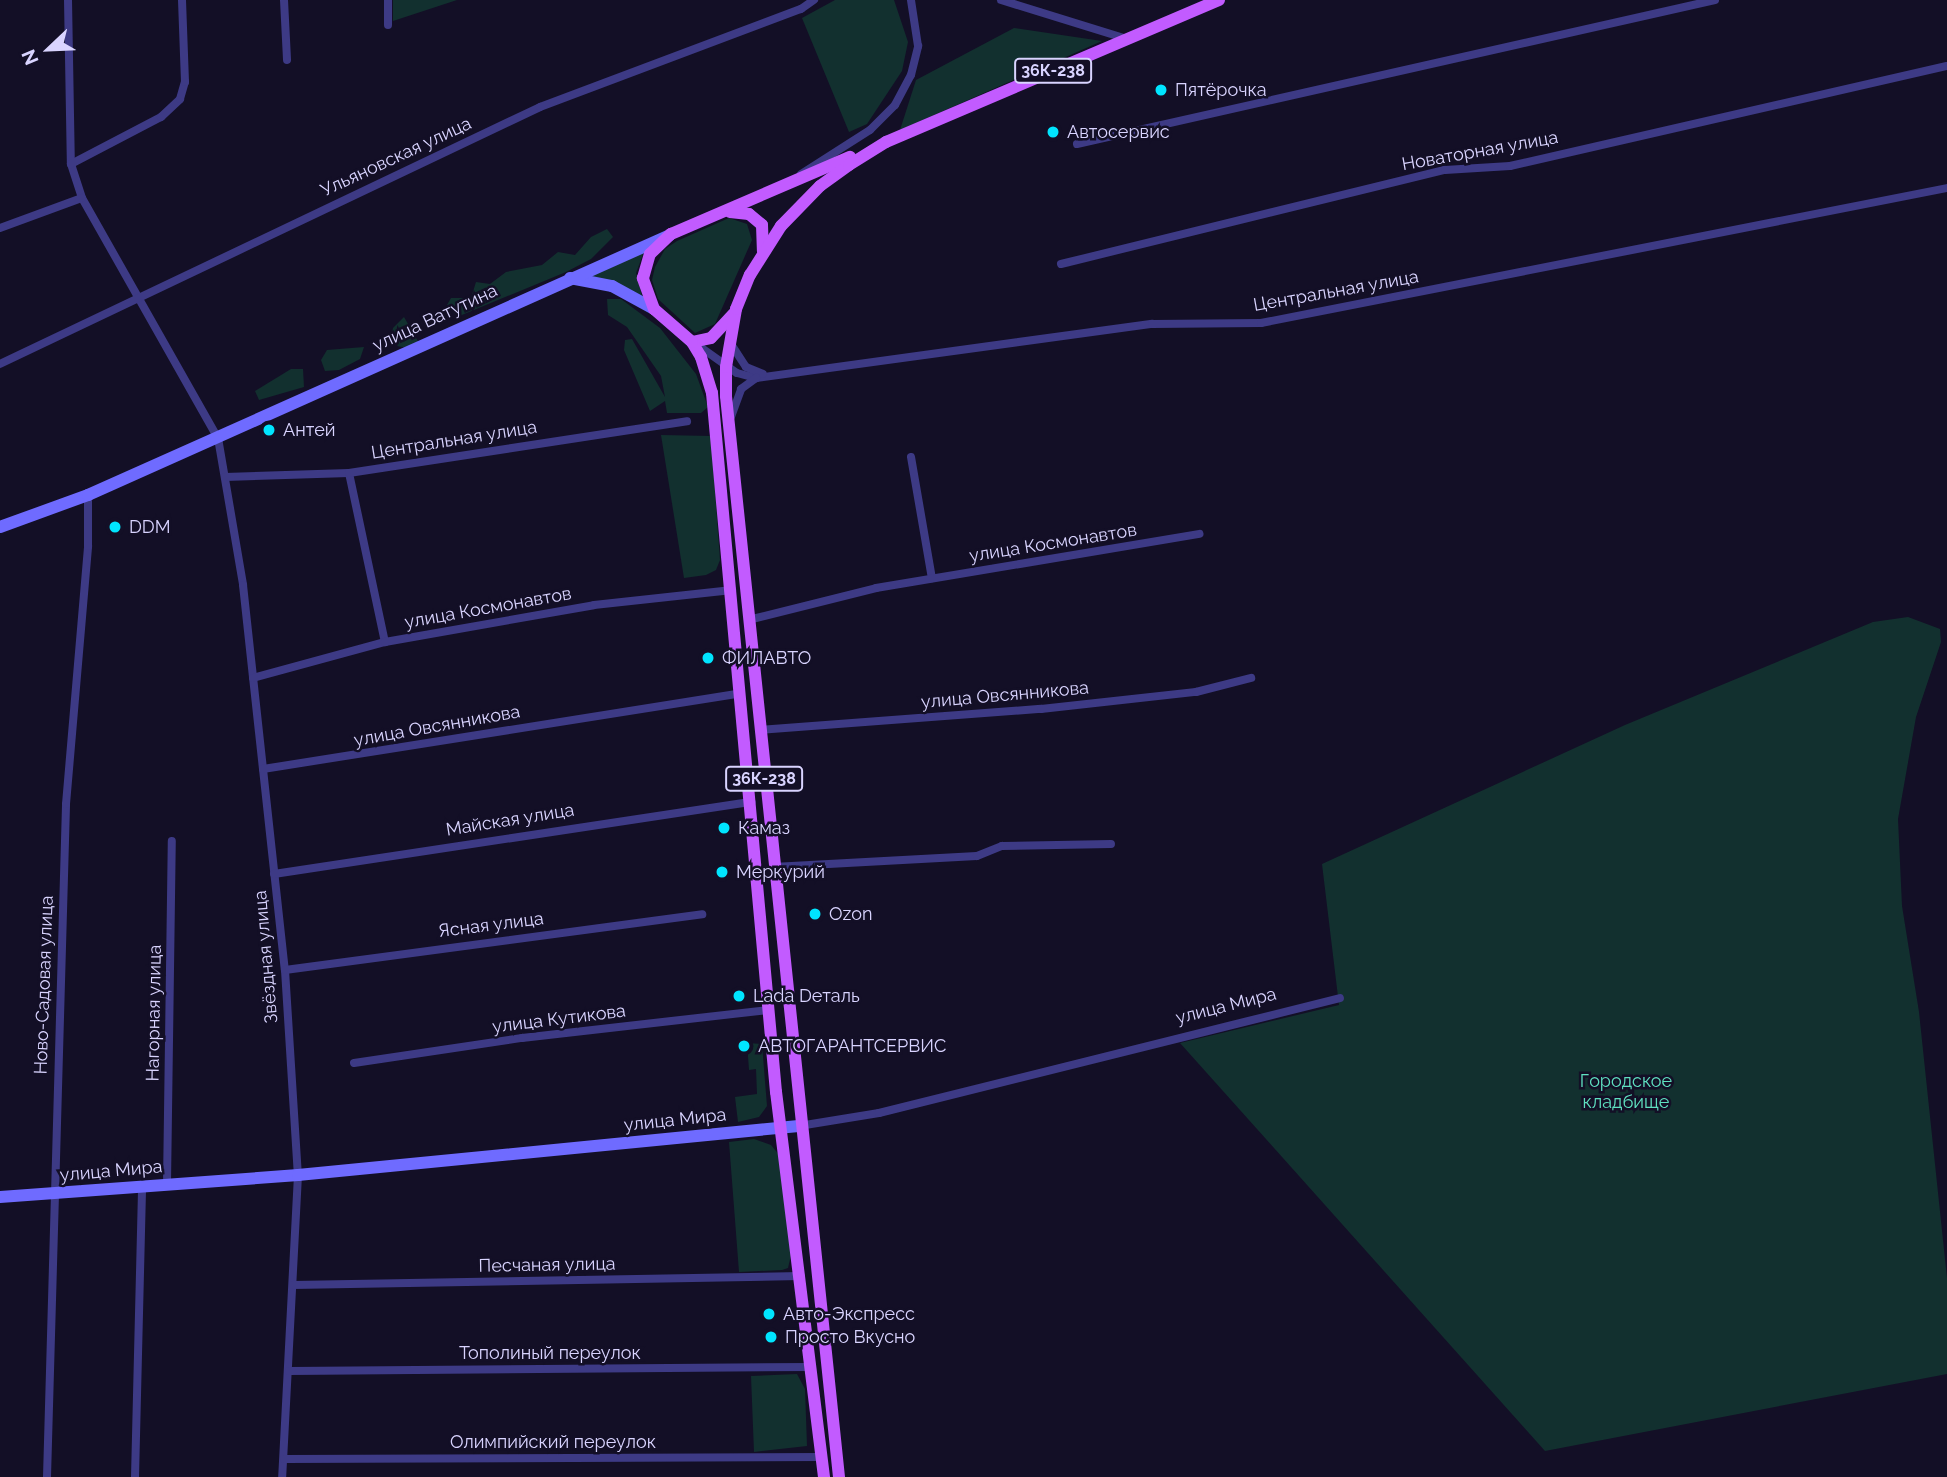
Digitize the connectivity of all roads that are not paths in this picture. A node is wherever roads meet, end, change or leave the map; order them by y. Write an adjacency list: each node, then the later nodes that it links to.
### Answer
1 (68, 0): 16 (street, Звёздная улица)
2 (182, 0): 16 (street)
3 (284, 0): 12 (street)
4 (388, 0): 10 (street)
5 (814, 0): 26 (street, Ульяновская улица)
6 (911, 0): 17 (street)
7 (1001, 0): 11 (street)
8 (1219, 0): 11 (main road, 36К-238)
9 (1715, 0): 15 (street)
10 (388, 25)
11 (1127, 39): 14 (main road, 36К-238)
12 (287, 60)
13 (1947, 66): 24 (street, Новаторная улица)
14 (886, 142): 17 (main road, улица Ватутина); 23 (main road, 36К-238)
15 (1077, 144)
16 (71, 164): 19 (street, Звёздная улица)
17 (788, 185): 20 (main road, улица Ватутина)
18 (1947, 188): 33 (street, Центральная улица)
19 (82, 198): 21 (street); 26 (street, Звёздная улица)
20 (722, 213): 22 (main road, улица Ватутина); 23 (main road)
21 (0, 228)
22 (671, 234): 25 (main road, улица Ватутина); 27 (main road)
23 (763, 251): 28 (main road, 36К-238)
24 (1062, 264)
25 (566, 278): 27 (main road); 37 (main road, улица Ватутина)
26 (137, 297): 31 (street, Ульяновская улица); 37 (street, Звёздная улица)
27 (654, 309): 30 (main road)
28 (736, 309): 29 (main road, 36К-238); 30 (main road)
29 (730, 341): 32 (main road, 36К-238); 33 (street)
30 (692, 342): 32 (street); 45 (main road)
31 (0, 364)
32 (726, 366): 34 (street); 36 (main road, 36К-238)
33 (769, 376): 34 (street, Центральная улица)
34 (756, 378): 36 (street)
35 (687, 421): 39 (street, Центральная улица)
36 (730, 424): 46 (main road, 36К-238)
37 (218, 438): 40 (street, Звёздная улица); 41 (main road, улица Ватутина)
38 (911, 457): 44 (street)
39 (349, 473): 40 (street, Центральная улица); 47 (street)
40 (225, 477): 48 (street, Звёздная улица)
41 (88, 495): 42 (main road, улица Ватутина); 68 (street, Ново-Садовая улица)
42 (0, 527)
43 (1200, 534): 44 (street, улица Космонавтов)
44 (932, 578): 46 (street, улица Космонавтов)
45 (732, 590): 47 (street, улица Космонавтов); 50 (main road)
46 (748, 620): 51 (main road, 36К-238)
47 (385, 642): 48 (street, улица Космонавтов)
48 (253, 678): 52 (street, Звёздная улица)
49 (1251, 678): 51 (street, улица Овсянникова)
50 (741, 692): 52 (street, улица Овсянникова); 53 (main road)
51 (759, 730): 56 (main road, 36К-238)
52 (263, 769): 57 (street, Звёздная улица)
53 (752, 802): 57 (street, Майская улица); 61 (main road)
54 (172, 841): 66 (street, Нагорная улица)
55 (1111, 844): 56 (street)
56 (772, 867): 63 (main road, 36К-238)
57 (275, 874): 59 (street, Звёздная улица)
58 (702, 914): 59 (street, Ясная улица)
59 (285, 970): 65 (street, Звёздная улица)
60 (1340, 998): 63 (street, улица Мира)
61 (768, 1010): 62 (street, улица Кутикова); 64 (main road)
62 (354, 1063)
63 (799, 1126): 64 (main road, улица Мира); 80 (main road, 36К-238)
64 (781, 1127): 65 (main road, улица Мира); 70 (main road)
65 (298, 1175): 66 (main road, улица Мира); 71 (street, Звёздная улица)
66 (167, 1184): 67 (main road, улица Мира)
67 (142, 1185): 68 (main road, улица Мира); 77 (street)
68 (52, 1194): 69 (main road, улица Мира); 76 (street, Ново-Садовая улица)
69 (0, 1197)
70 (801, 1276): 71 (street, Песчаная улица); 72 (main road)
71 (293, 1285): 73 (street, Звёздная улица)
72 (811, 1367): 73 (street, Тополиный переулок); 74 (main road)
73 (289, 1371): 75 (street, Звёздная улица)
74 (822, 1457): 75 (street, Олимпийский переулок); 79 (main road)
75 (284, 1459): 78 (street, Звёздная улица)
76 (47, 1477)
77 (135, 1477)
78 (282, 1477)
79 (824, 1477)
80 (839, 1477)

